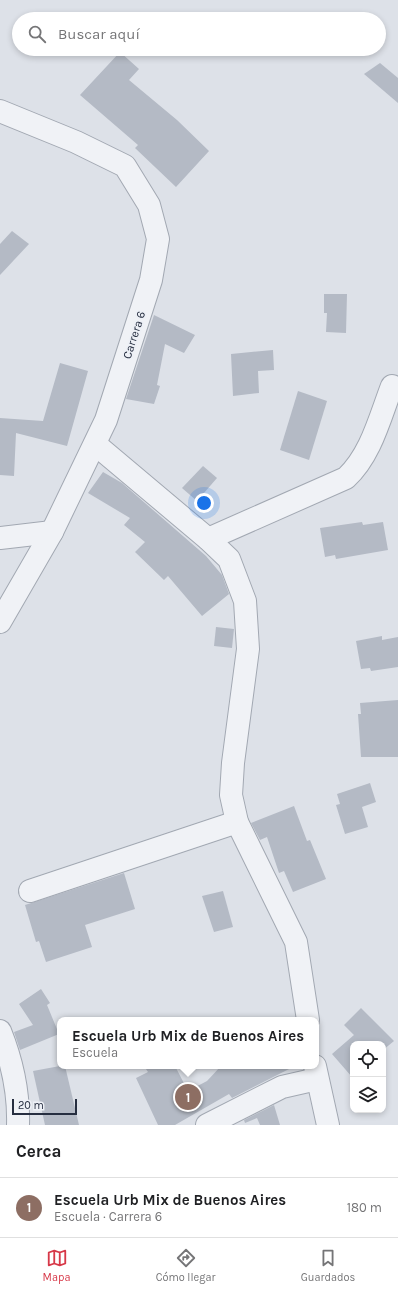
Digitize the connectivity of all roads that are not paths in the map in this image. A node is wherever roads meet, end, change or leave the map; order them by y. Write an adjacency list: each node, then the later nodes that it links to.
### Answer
1 (0, 111): 3 (street, Carrera 6)
2 (392, 386): 6 (street)
3 (95, 444): 4 (street, Carrera 6); 6 (street)
4 (52, 532): 5 (street); 7 (street, Carrera 6)
5 (0, 538)
6 (208, 539): 8 (street)
7 (0, 622)
8 (237, 822): 9 (street); 10 (street)
9 (30, 891)
10 (308, 1017)
11 (0, 1031): 13 (street)
12 (316, 1073): 14 (street); 15 (street)
13 (18, 1125)
14 (207, 1125)
15 (328, 1125)

